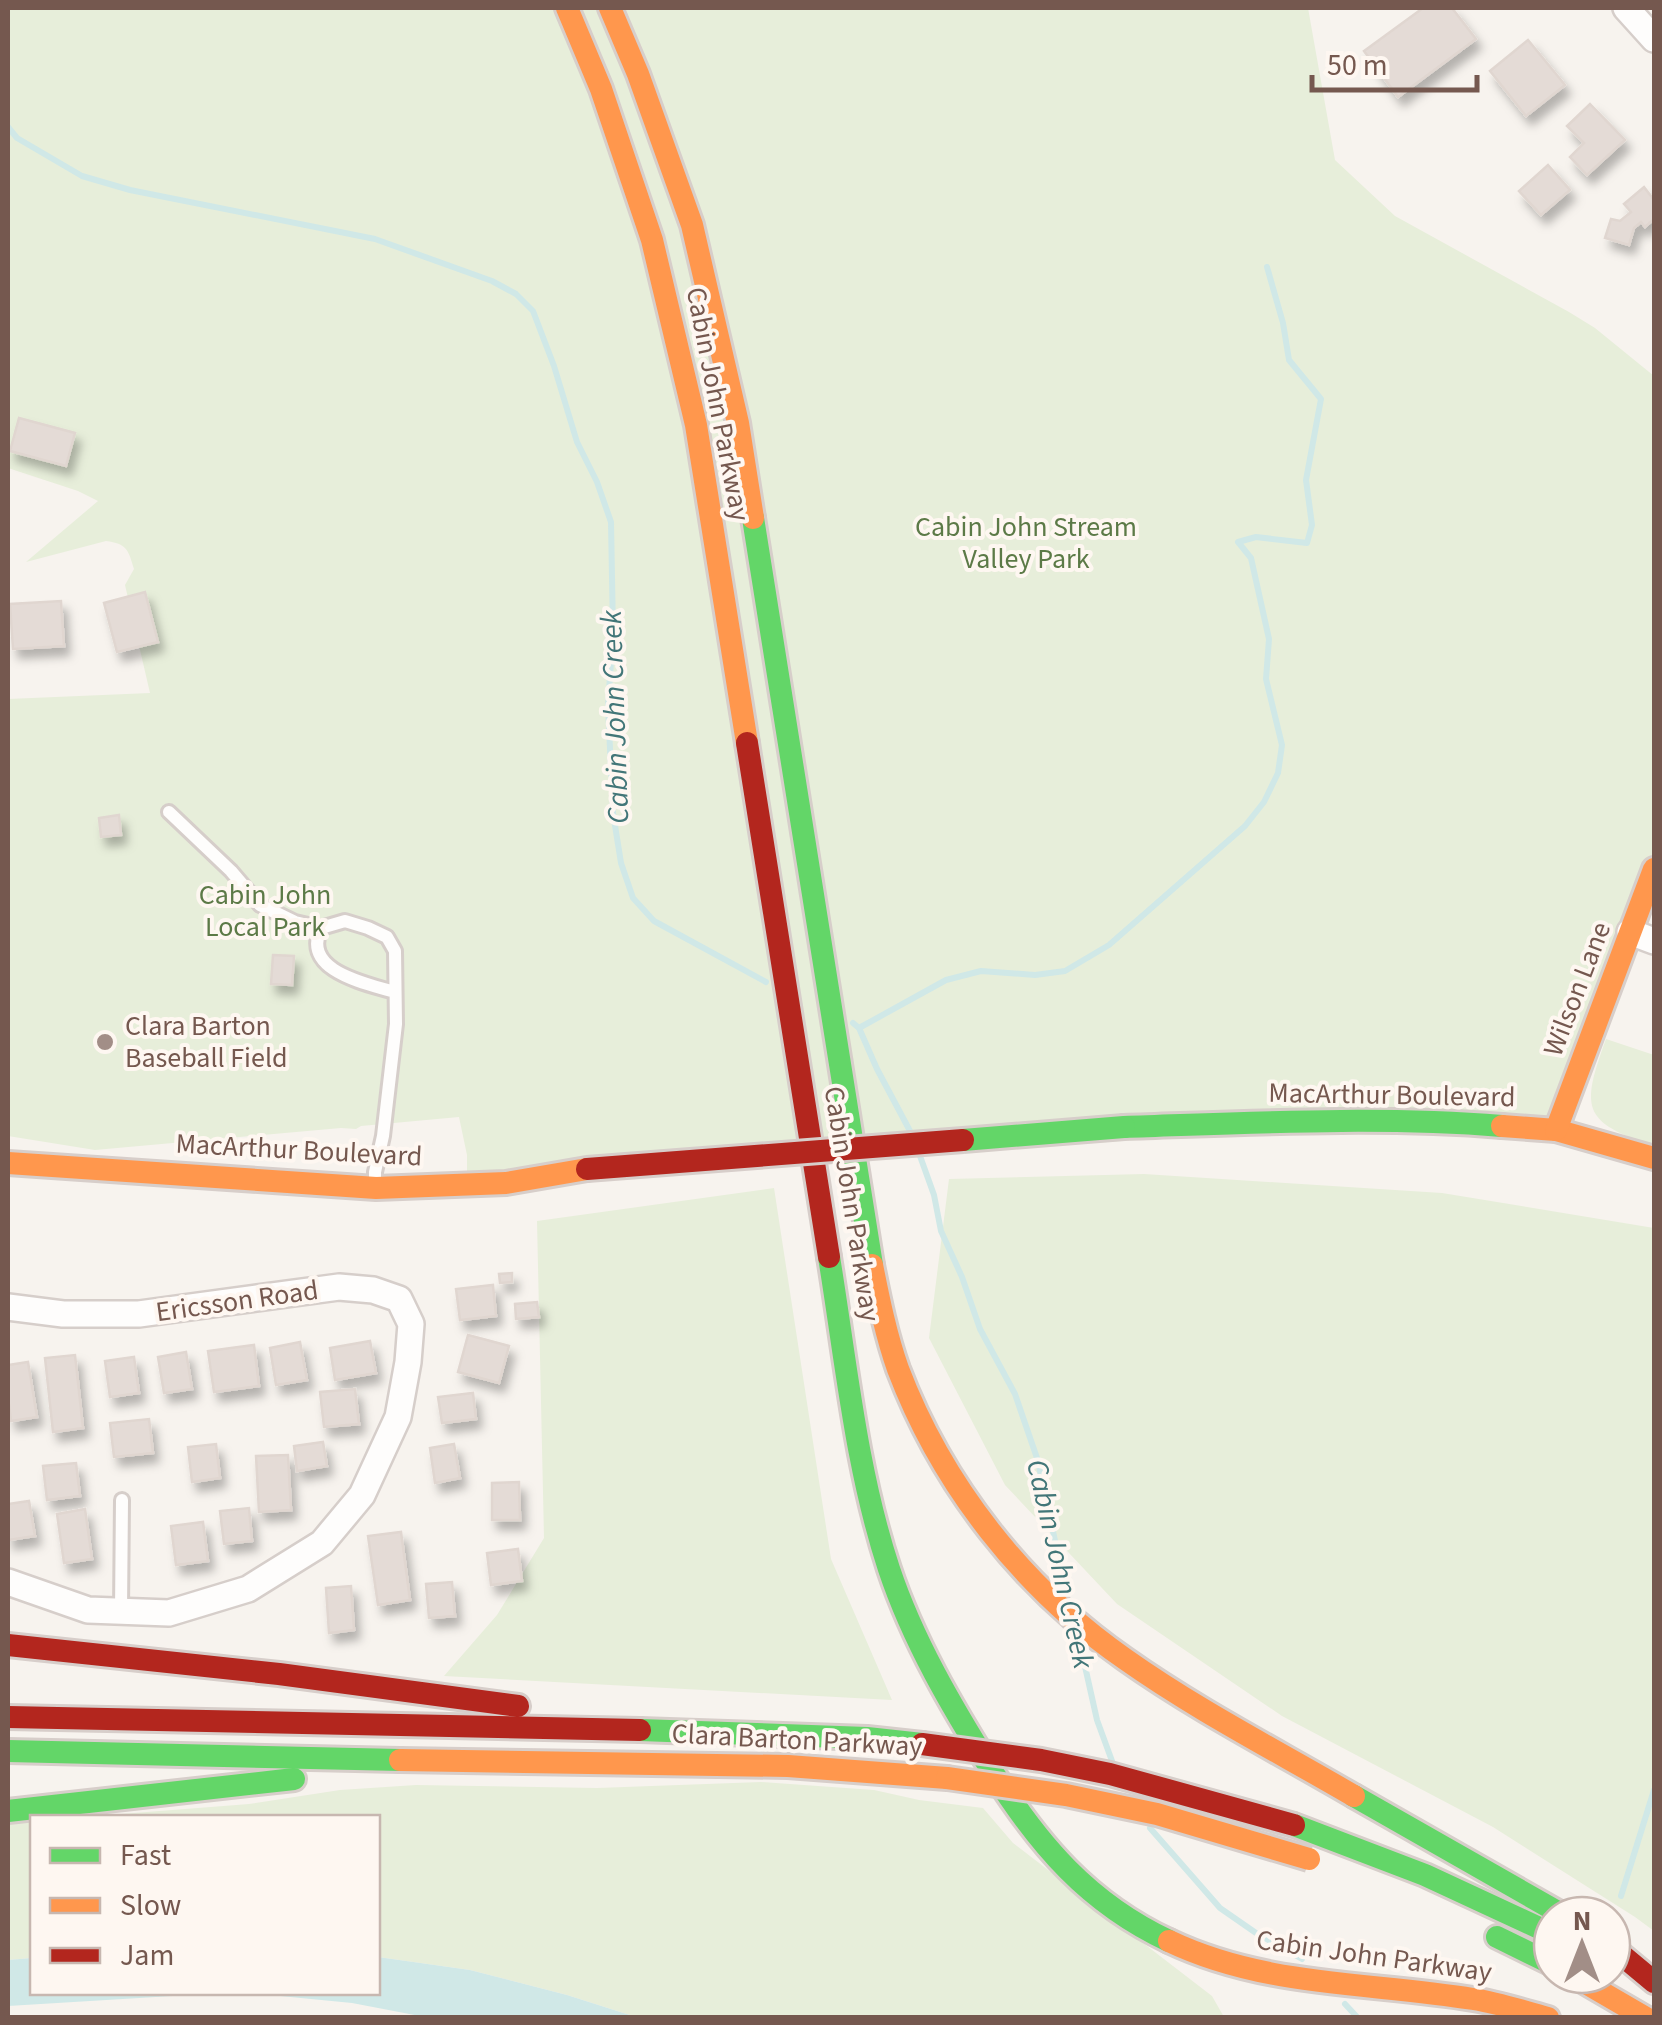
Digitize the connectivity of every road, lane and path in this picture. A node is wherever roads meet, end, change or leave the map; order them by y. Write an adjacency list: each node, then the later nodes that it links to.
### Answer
1 (567, 8): 35 (main road, Cabin John Parkway)
2 (610, 8): 26 (main road, Cabin John Parkway)
3 (1626, 8): 4 (street)
4 (1654, 39)
5 (169, 812): 7 (lane)
6 (1654, 869): 8 (main road, Wilson Lane)
7 (322, 928): 10 (lane); 10 (lane)
8 (1630, 932): 9 (street); 11 (main road, Wilson Lane)
9 (1654, 942)
10 (394, 992): 14 (lane)
11 (1556, 1130): 12 (main road, MacArthur Boulevard); 14 (main road, MacArthur Boulevard, bridge)
12 (1654, 1158)
13 (8, 1163): 14 (main road, MacArthur Boulevard)
14 (376, 1188)
15 (8, 1307): 18 (street, Ericsson Road)
16 (122, 1500): 18 (lane)
17 (8, 1582): 18 (street, Ericsson Road)
18 (120, 1611)
19 (8, 1645): 21 (main road)
20 (8, 1717): 21 (main road, Clara Barton Parkway)
21 (670, 1731): 27 (main road, Clara Barton Parkway, bridge)
22 (8, 1751): 23 (main road, Clara Barton Parkway)
23 (437, 1761): 24 (main road); 25 (main road, Clara Barton Parkway, bridge)
24 (8, 1811)
25 (1317, 1862)
26 (1532, 1897)
27 (1532, 1924)
28 (1483, 1930): 29 (main road)
29 (1532, 1954)
30 (1632, 1964): 32 (main road)
31 (1632, 1978): 33 (main road)
32 (1654, 1982)
33 (1654, 1991)
34 (1606, 1995): 36 (main road)
35 (1548, 2018)
36 (1646, 2018)

